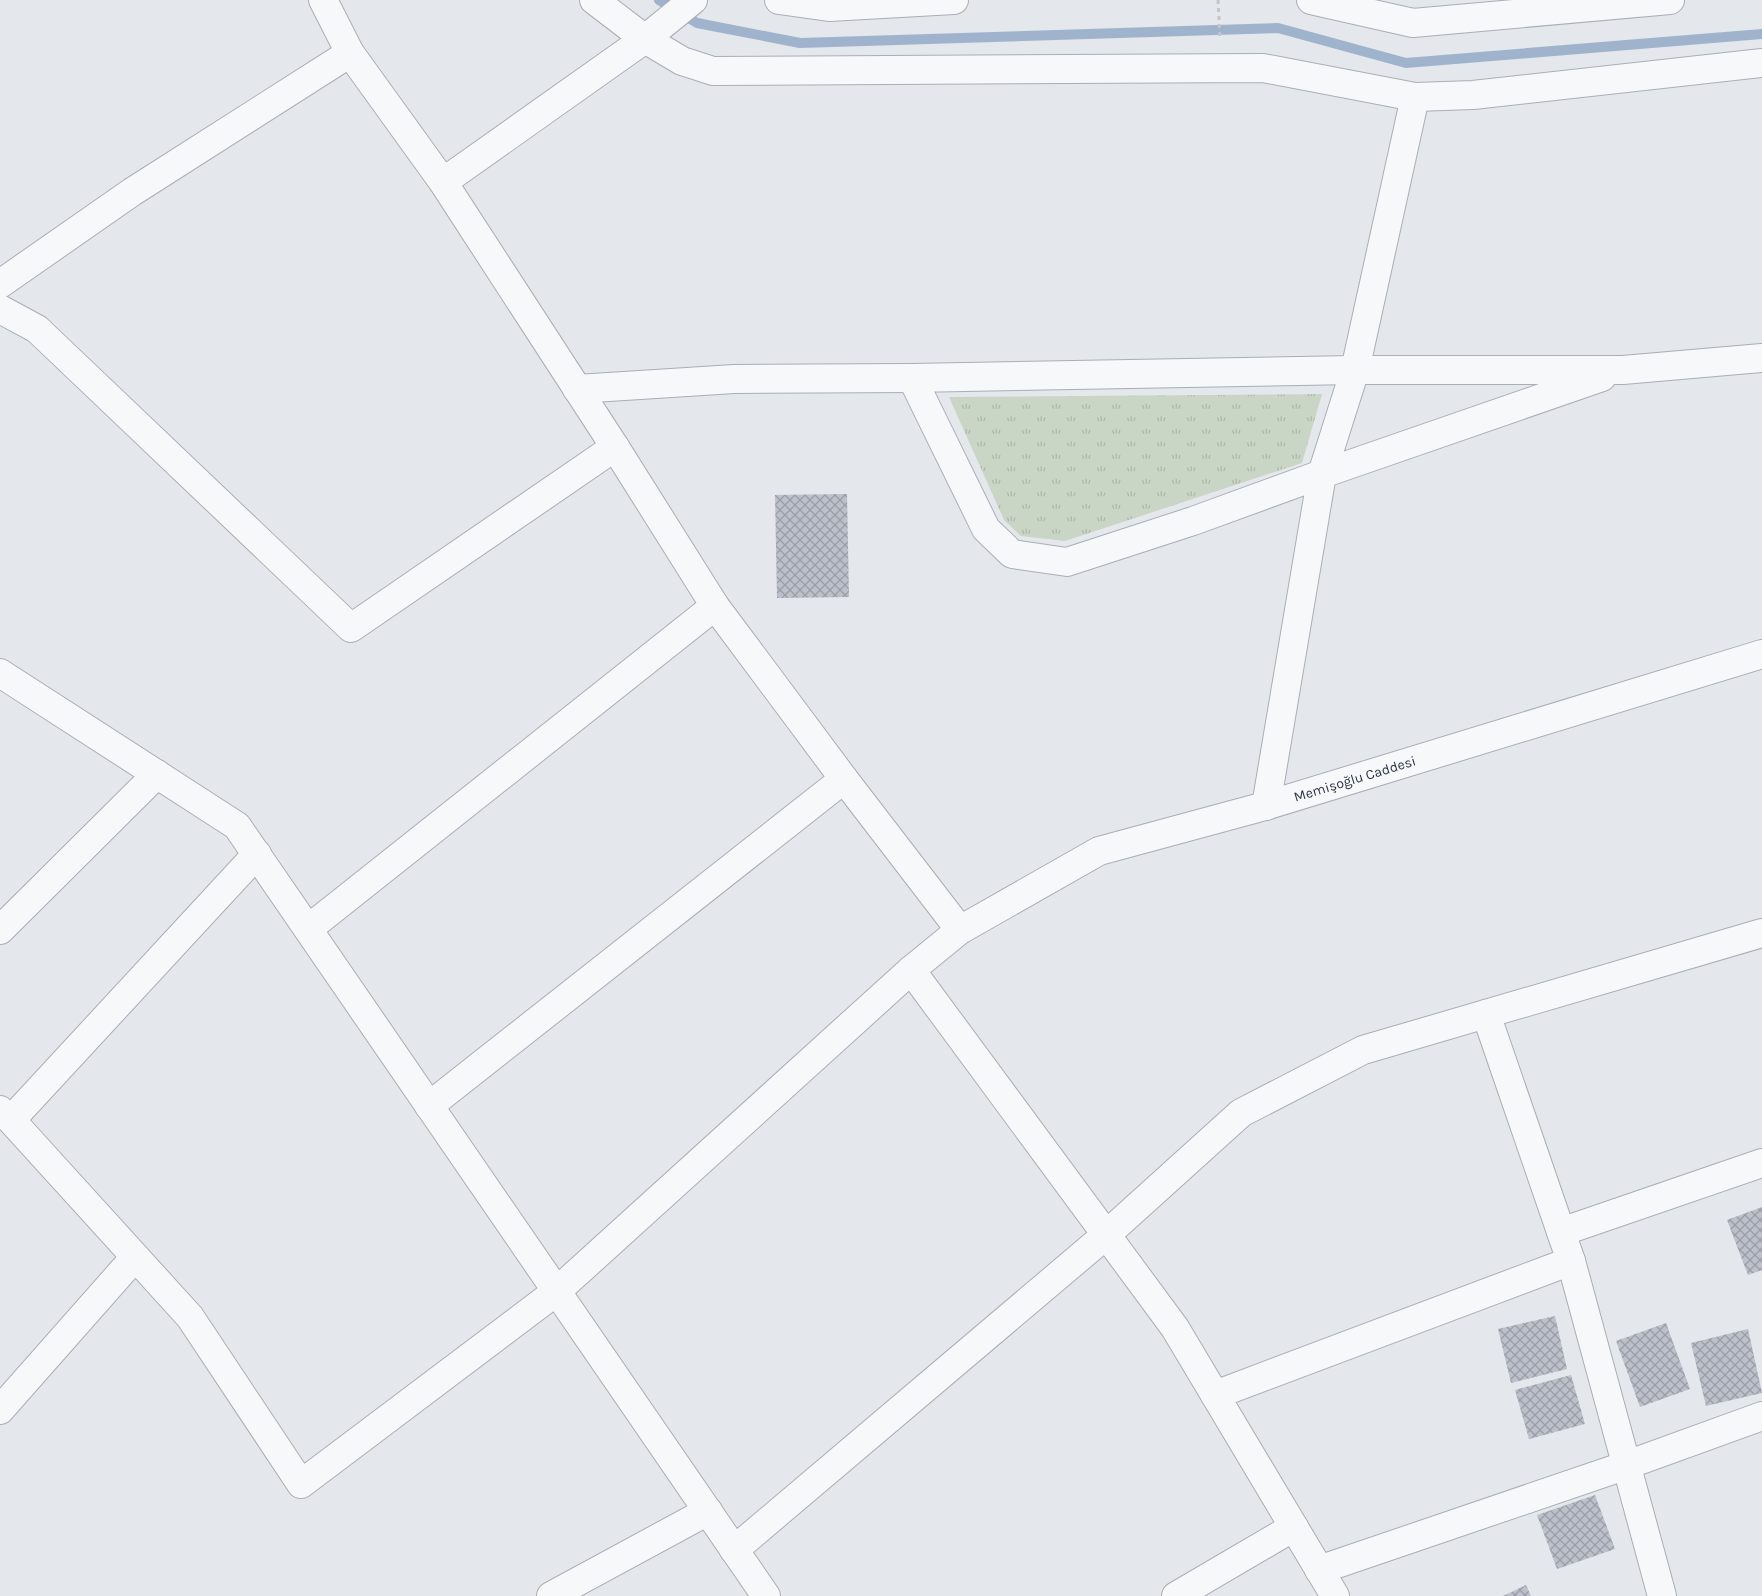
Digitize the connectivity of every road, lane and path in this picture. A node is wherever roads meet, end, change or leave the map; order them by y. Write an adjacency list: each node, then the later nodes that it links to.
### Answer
1 (323, 0): 11 (street)
2 (594, 0): 9 (street)
3 (693, 0): 9 (street)
4 (779, 0): 5 (street)
5 (954, 0)
6 (1218, 0): 10 (path)
7 (1311, 0): 8 (street)
8 (1670, 0)
9 (655, 30): 13 (street); 14 (street)
10 (1220, 46)
11 (350, 53): 14 (street); 15 (street)
12 (1762, 63): 13 (street)
13 (1415, 97): 18 (street)
14 (443, 182): 21 (street)
15 (0, 284)
16 (0, 309): 22 (street)
17 (1762, 358): 19 (street)
18 (1355, 370): 19 (street); 20 (street); 23 (street)
19 (1623, 370): 23 (street)
20 (912, 378): 21 (street); 23 (street)
21 (577, 389): 22 (street)
22 (615, 447): 24 (street)
23 (1322, 474): 29 (street)
24 (714, 606): 28 (street); 31 (street)
25 (1762, 654): 29 (street, Memişoğlu Caddesi)
26 (0, 672): 27 (street)
27 (156, 774): 30 (street); 32 (street)
28 (844, 779): 33 (street); 37 (street)
29 (1265, 806): 33 (street, Memişoğlu Caddesi)
30 (257, 854): 31 (street); 38 (street)
31 (308, 929): 37 (street)
32 (0, 930)
33 (960, 930): 35 (street, Memişoğlu Caddesi)
34 (1762, 932): 36 (street)
35 (911, 970): 41 (street); 44 (street, Memişoğlu Caddesi)
36 (1486, 1014): 40 (street); 41 (street)
37 (429, 1106): 44 (street)
38 (6, 1115): 42 (street)
39 (1762, 1163): 40 (street)
40 (1561, 1232): 43 (street)
41 (1106, 1235): 45 (street); 51 (street)
42 (135, 1257): 44 (street, Memişoğlu Caddesi); 46 (street)
43 (1571, 1261): 45 (street); 48 (street)
44 (557, 1291): 49 (street)
45 (1215, 1395): 50 (street)
46 (0, 1410)
47 (1762, 1416): 48 (street)
48 (1626, 1465): 52 (street); 57 (street)
49 (708, 1511): 51 (street); 53 (street)
50 (1294, 1527): 52 (street); 55 (street)
51 (734, 1550): 54 (street)
52 (1319, 1570): 56 (street)
53 (551, 1596)
54 (766, 1596)
55 (1176, 1596)
56 (1335, 1596)
57 (1662, 1596)

